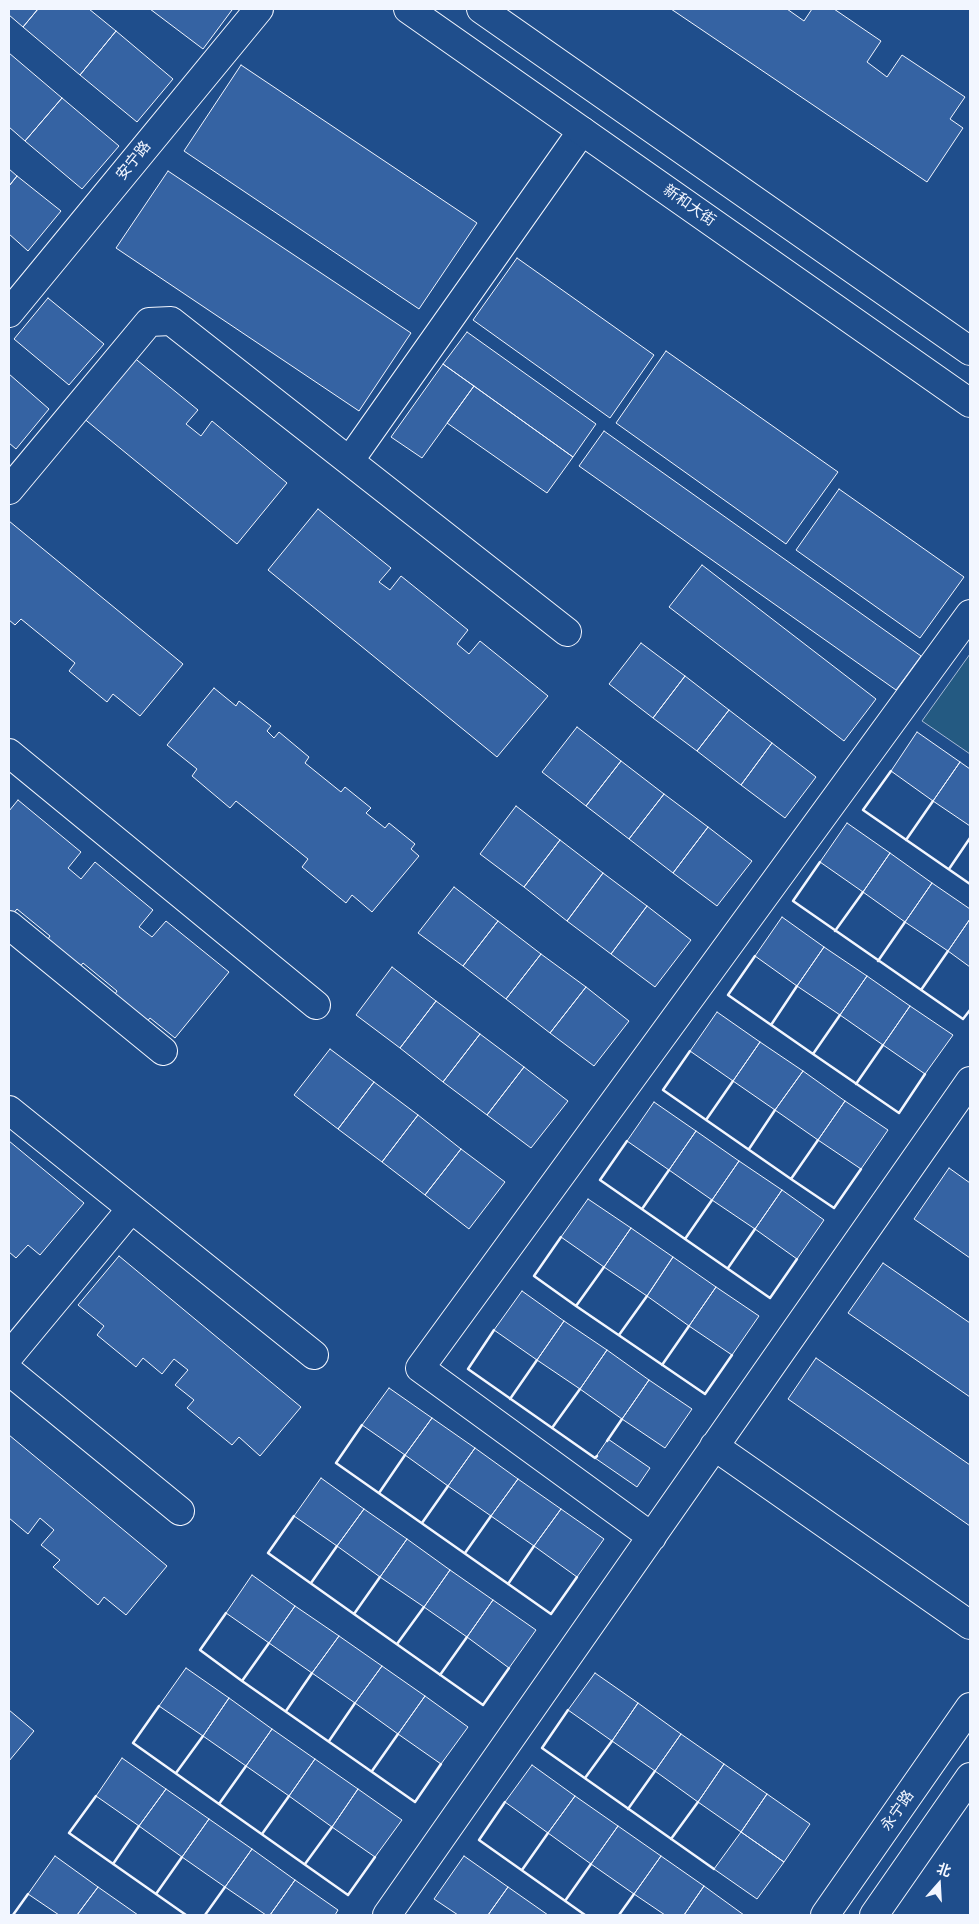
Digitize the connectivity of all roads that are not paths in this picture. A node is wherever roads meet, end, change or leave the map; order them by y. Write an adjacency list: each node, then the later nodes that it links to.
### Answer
1 (259, 9): 5 (street, 安宁路)
2 (408, 9): 4 (street, 新和大街)
3 (481, 9): 6 (street)
4 (582, 131): 7 (street, 新和大街); 8 (street)
5 (9, 313)
6 (970, 351)
7 (970, 403)
8 (350, 460): 9 (street); 11 (street)
9 (9, 490)
10 (970, 614): 24 (street)
11 (567, 632)
12 (9, 753): 14 (street)
13 (9, 925): 15 (street)
14 (316, 1005)
15 (163, 1051)
16 (970, 1081): 22 (street)
17 (9, 1110): 18 (street)
18 (131, 1209): 19 (street); 20 (street)
19 (314, 1355)
20 (9, 1356)
21 (9, 1371): 23 (street)
22 (714, 1446): 24 (street); 25 (street)
23 (180, 1512)
24 (652, 1537): 28 (street)
25 (970, 1625)
26 (970, 1707): 29 (street, 永宁路)
27 (970, 1777): 30 (street)
28 (387, 1915)
29 (825, 1915)
30 (874, 1915)

